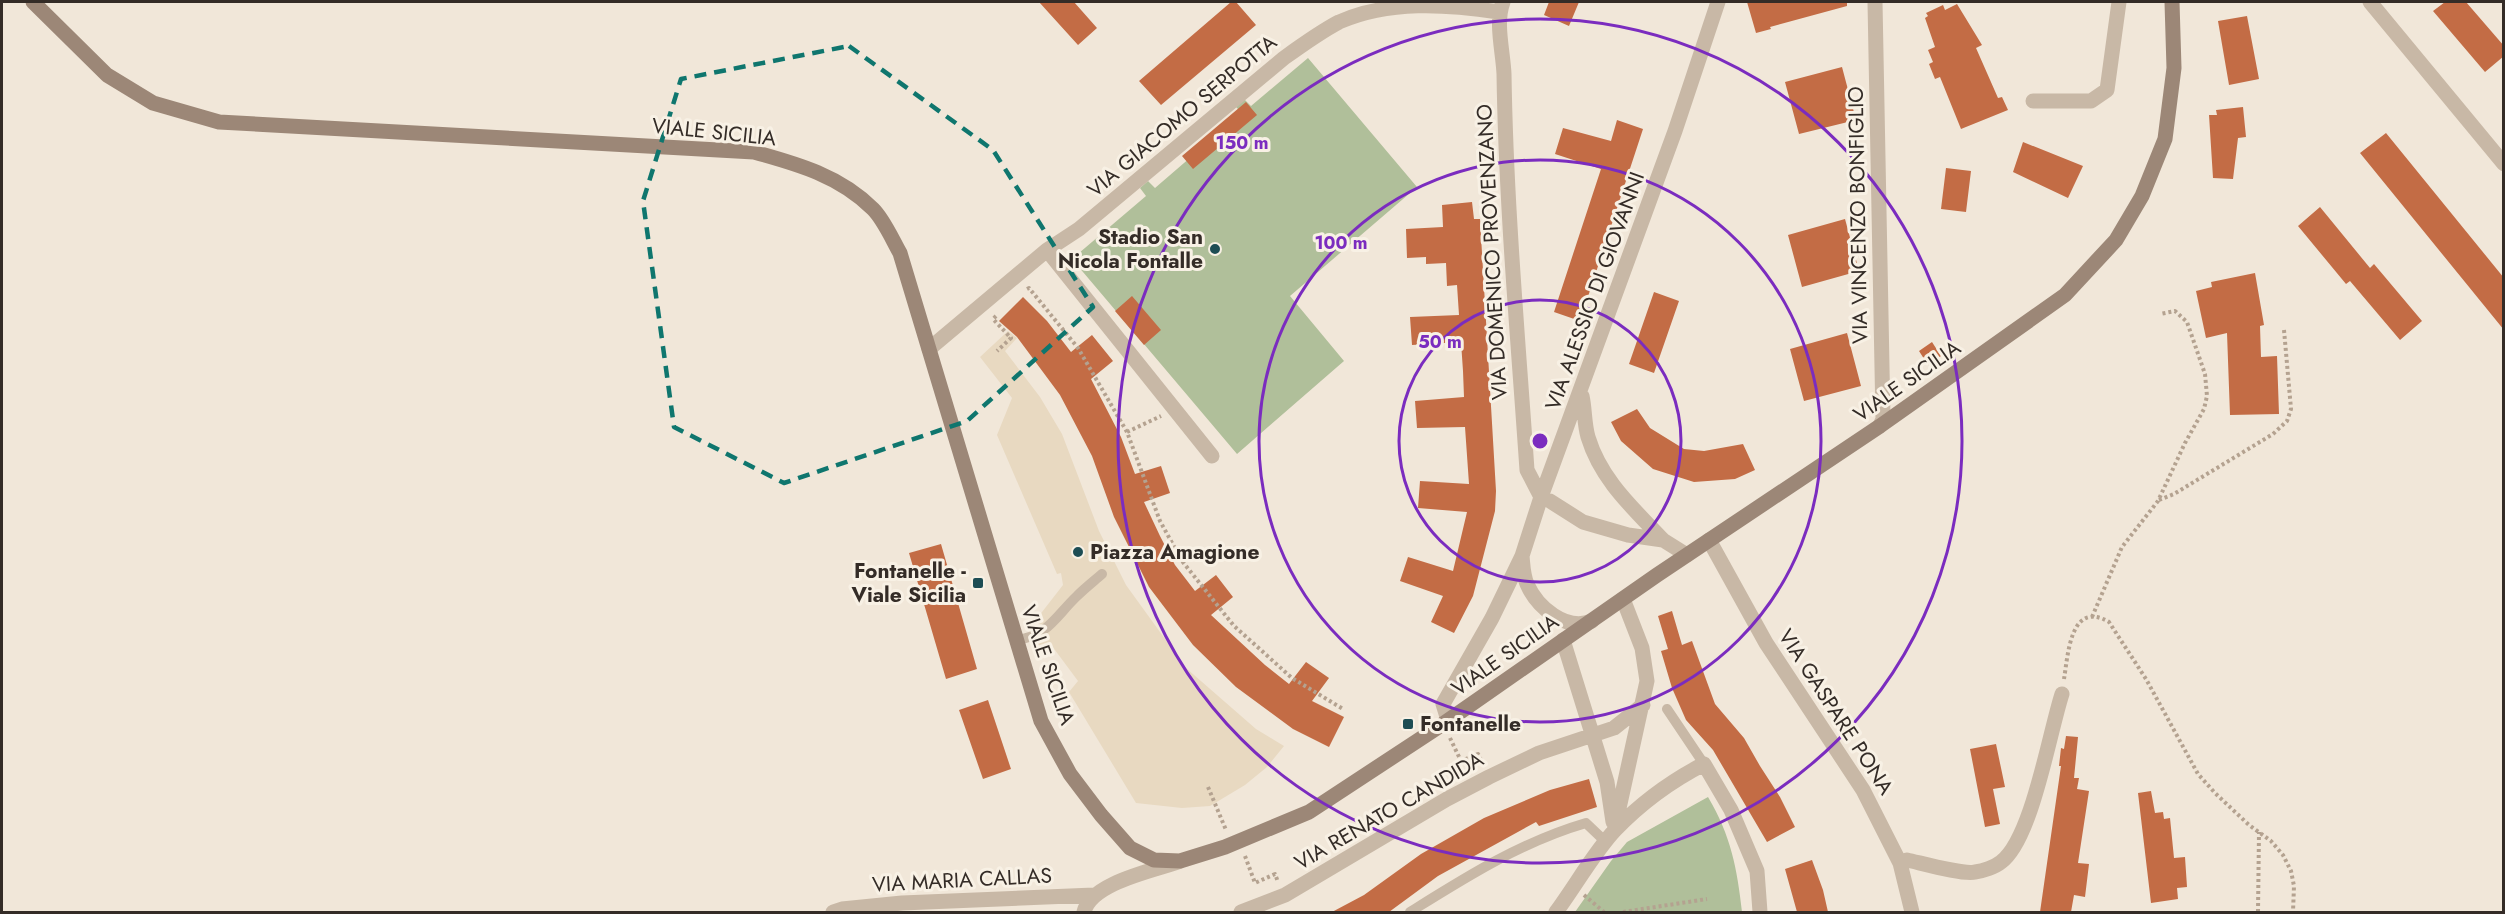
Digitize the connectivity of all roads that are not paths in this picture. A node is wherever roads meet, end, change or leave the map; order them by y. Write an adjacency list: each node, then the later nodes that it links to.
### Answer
1 (33, 2): 11 (street, VIALE SICILIA)
2 (1718, 2): 12 (street, VIA ALESSIO DI GIOVANNI)
3 (1875, 2): 13 (street, VIA VINCENZO BONFIGLIO)
4 (2119, 2): 8 (street)
5 (2172, 2): 13 (street, VIALE SICILIA)
6 (2370, 2): 9 (street)
7 (1501, 7): 10 (street, VIA GIACOMO SERPOTTA); 15 (street, VIA DOMENICO PROVENZANO)
8 (2033, 101)
9 (2504, 164)
10 (1047, 250): 11 (street, VIA GIACOMO SERPOTTA); 14 (street)
11 (929, 349): 23 (street, VIALE SICILIA)
12 (1581, 393): 15 (street, VIA ALESSIO DI GIOVANNI); 16 (street)
13 (1880, 426): 17 (street, VIALE SICILIA)
14 (1212, 456)
15 (1545, 499): 16 (street); 18 (street, VIA ALESSIO DI GIOVANNI)
16 (1663, 540): 19 (street)
17 (1709, 540): 19 (street, VIALE SICILIA); 33 (street, VIA GASPARE PONA)
18 (1522, 555): 22 (street); 28 (street, VIA ALESSIO DI GIOVANNI)
19 (1687, 555): 21 (street, VIALE SICILIA)
20 (1102, 574): 23 (lane)
21 (1623, 599): 22 (street, VIALE SICILIA); 26 (street)
22 (1592, 621): 24 (street, VIALE SICILIA)
23 (1016, 640): 32 (street, VIALE SICILIA)
24 (1563, 640): 28 (street, VIALE SICILIA); 29 (street)
25 (2062, 694): 33 (street)
26 (1643, 705): 29 (street, VIA RENATO CANDIDA); 31 (street)
27 (1666, 709): 30 (lane)
28 (1446, 722): 32 (street, VIALE SICILIA)
29 (1593, 736): 31 (street); 37 (street, VIA RENATO CANDIDA)
30 (1704, 764): 31 (street); 40 (street)
31 (1610, 837): 38 (lane); 39 (street)
32 (1180, 861): 34 (street)
33 (1900, 863): 41 (street, VIA GASPARE PONA)
34 (1094, 895): 35 (street, VIA MARIA CALLAS); 36 (street)
35 (833, 912)
36 (1084, 912)
37 (1241, 912)
38 (1410, 912)
39 (1556, 912)
40 (1761, 912)
41 (1912, 912)

